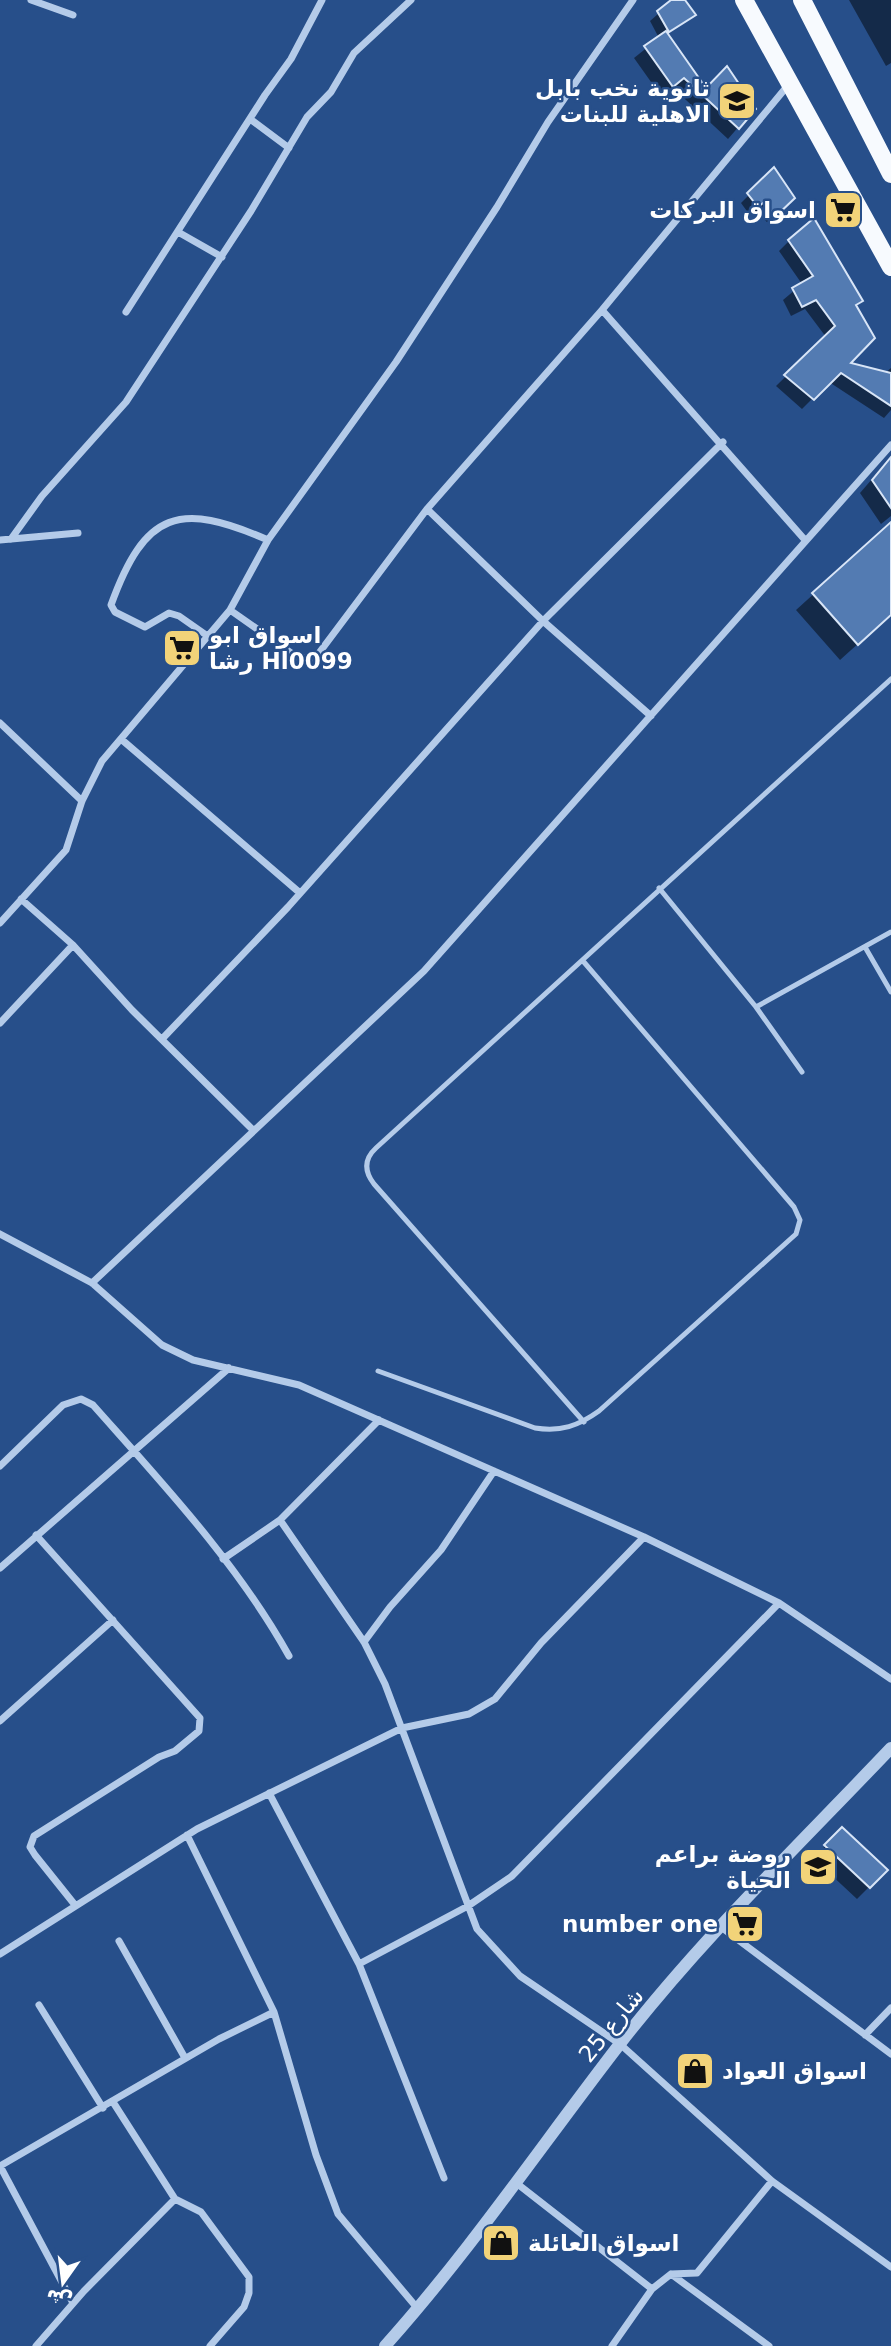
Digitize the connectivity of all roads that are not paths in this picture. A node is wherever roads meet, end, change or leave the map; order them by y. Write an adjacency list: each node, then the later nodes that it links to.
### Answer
1 (32, 0): 7 (street)
2 (322, 0): 9 (street)
3 (411, 0): 10 (street)
4 (633, 0): 23 (street)
5 (744, 0): 8 (main road)
6 (805, 1): 11 (main road)
7 (73, 15)
8 (789, 83): 14 (main road); 15 (street)
9 (250, 118): 10 (street); 12 (street)
10 (289, 148): 13 (street)
11 (891, 174)
12 (178, 232): 13 (street); 16 (street)
13 (222, 257): 21 (street)
14 (891, 267)
15 (602, 310): 17 (street); 19 (street)
16 (127, 312)
17 (723, 442): 24 (street); 26 (street)
18 (891, 444): 24 (street)
19 (427, 509): 25 (street); 26 (street)
20 (78, 533): 21 (street)
21 (11, 539): 22 (street)
22 (0, 540)
23 (268, 540): 25 (street); 27 (street)
24 (805, 540): 29 (street)
25 (230, 610): 27 (street)
26 (543, 621): 29 (street); 34 (street)
27 (209, 637): 31 (street)
28 (891, 679): 33 (lane)
29 (651, 716): 46 (street)
30 (0, 723): 32 (street)
31 (121, 739): 32 (street); 34 (street)
32 (82, 801): 35 (street)
33 (659, 888): 40 (lane); 42 (lane)
34 (300, 893): 44 (street)
35 (21, 900): 36 (street); 38 (street)
36 (0, 923)
37 (891, 932): 39 (lane)
38 (74, 945): 43 (street); 44 (street)
39 (865, 947): 41 (lane); 42 (lane)
40 (583, 961): 52 (lane); 52 (lane)
41 (891, 992)
42 (756, 1007): 45 (lane)
43 (0, 1023)
44 (163, 1038): 46 (street)
45 (802, 1072)
46 (253, 1130): 48 (street)
47 (0, 1234): 48 (street)
48 (92, 1283): 49 (street)
49 (229, 1368): 51 (street); 53 (street)
50 (378, 1371): 52 (lane)
51 (379, 1420): 55 (street); 56 (street)
52 (584, 1422)
53 (134, 1451): 54 (street); 57 (street); 59 (street)
54 (0, 1466)
55 (494, 1471): 58 (street); 63 (street)
56 (280, 1520): 59 (street); 63 (street)
57 (36, 1535): 60 (street); 62 (street)
58 (644, 1537): 61 (street); 67 (street)
59 (223, 1559): 64 (street)
60 (0, 1568)
61 (779, 1603): 65 (street); 72 (street)
62 (113, 1620): 66 (street); 71 (street)
63 (364, 1642): 67 (street)
64 (289, 1656)
65 (891, 1679)
66 (0, 1721)
67 (402, 1728): 69 (street); 72 (street)
68 (891, 1748): 73 (street, شارع 25)
69 (269, 1793): 70 (street); 76 (street)
70 (187, 1835): 71 (street); 79 (street)
71 (75, 1905): 75 (street)
72 (468, 1906): 76 (street); 81 (street)
73 (721, 1927): 80 (street); 81 (street, شارع 25)
74 (119, 1941): 83 (street)
75 (0, 1954)
76 (359, 1964): 86 (street)
77 (39, 2005): 85 (street)
78 (891, 2008): 80 (street)
79 (274, 2012): 83 (street); 94 (street)
80 (865, 2035): 82 (street)
81 (620, 2044): 87 (street); 88 (street, شارع 25)
82 (891, 2054)
83 (185, 2058): 84 (street)
84 (113, 2102): 85 (street); 89 (street)
85 (103, 2108): 93 (street)
86 (444, 2178)
87 (772, 2181): 90 (street); 91 (street)
88 (515, 2182): 92 (street); 94 (street, شارع 25)
89 (175, 2199): 93 (street); 96 (street)
90 (891, 2267)
91 (671, 2274): 92 (street); 99 (street)
92 (652, 2289): 98 (street)
93 (73, 2304): 95 (street)
94 (418, 2308): 97 (street, شارع 25)
95 (36, 2346)
96 (211, 2346)
97 (385, 2346)
98 (612, 2346)
99 (769, 2346)

